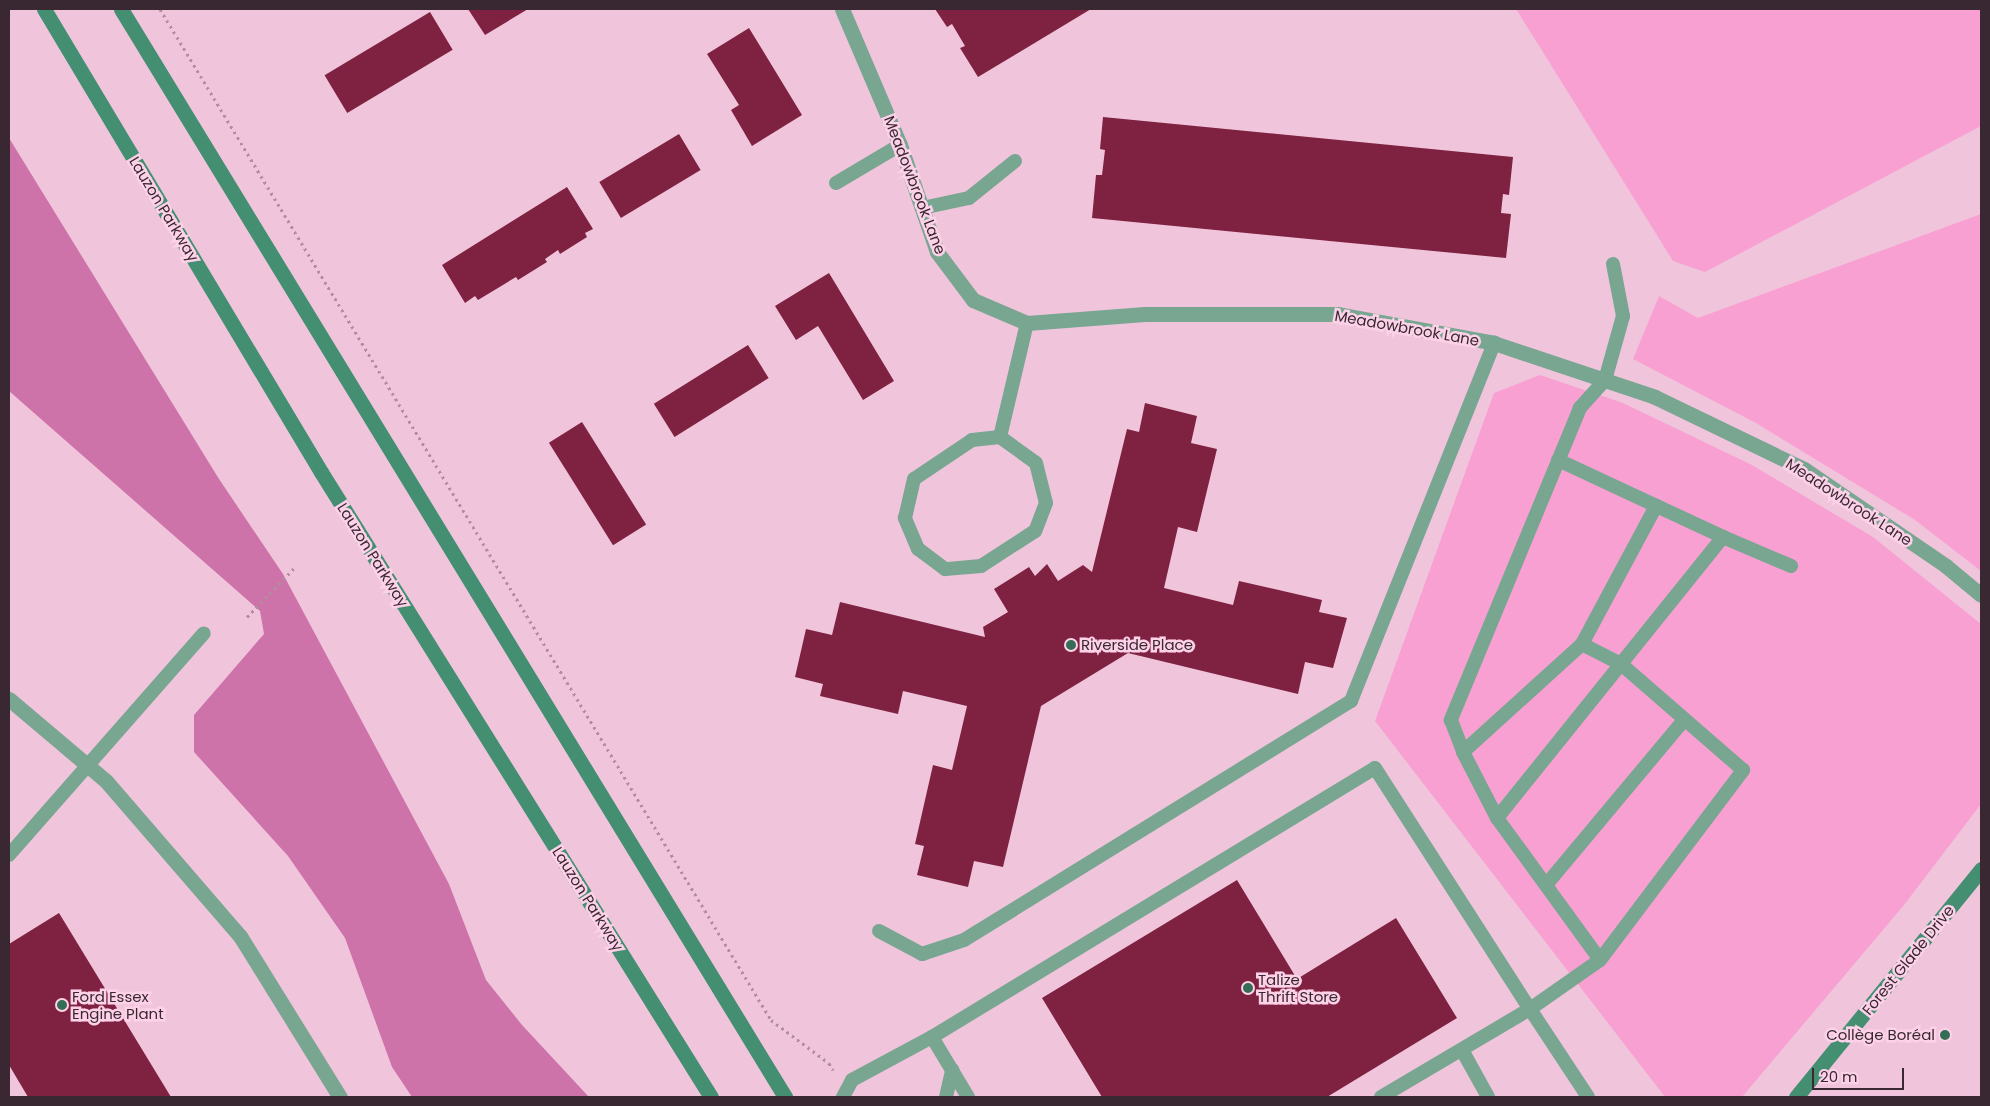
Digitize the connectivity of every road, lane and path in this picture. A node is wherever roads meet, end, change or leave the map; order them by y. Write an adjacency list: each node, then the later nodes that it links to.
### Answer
1 (44, 9): 40 (main road, Lauzon Parkway)
2 (121, 9): 41 (main road)
3 (160, 9): 38 (path)
4 (842, 9): 5 (street, Meadowbrook Lane)
5 (900, 146): 7 (lane); 8 (street, Meadowbrook Lane)
6 (1015, 162): 8 (lane)
7 (836, 183)
8 (922, 208): 10 (street, Meadowbrook Lane)
9 (1612, 264): 12 (lane)
10 (1027, 323): 11 (street, Meadowbrook Lane); 13 (lane)
11 (1494, 343): 12 (street, Meadowbrook Lane); 32 (lane)
12 (1605, 380): 14 (lane); 19 (street, Meadowbrook Lane)
13 (1000, 438): 13 (lane)
14 (1558, 460): 15 (lane); 26 (lane)
15 (1656, 506): 16 (lane); 22 (lane)
16 (1723, 538): 18 (lane); 23 (lane)
17 (296, 566): 20 (path)
18 (1791, 566)
19 (1981, 594)
20 (246, 617)
21 (204, 633): 27 (lane)
22 (1582, 644): 23 (lane); 26 (lane)
23 (1621, 664): 25 (lane); 28 (lane)
24 (9, 699): 27 (street)
25 (1684, 720): 31 (lane); 33 (lane)
26 (1463, 752): 28 (lane)
27 (88, 765): 29 (lane); 39 (street)
28 (1497, 818): 31 (lane)
29 (9, 855)
30 (1981, 869): 48 (main road, Forest Glade Drive)
31 (1546, 885): 33 (lane)
32 (879, 931)
33 (1600, 960): 34 (lane)
34 (1530, 1009): 35 (lane); 36 (lane); 47 (lane)
35 (932, 1037): 37 (lane); 42 (lane)
36 (1462, 1050): 45 (lane); 46 (lane)
37 (952, 1070): 43 (lane); 44 (lane)
38 (836, 1075)
39 (340, 1097)
40 (711, 1097)
41 (784, 1097)
42 (843, 1097)
43 (946, 1097)
44 (968, 1097)
45 (1382, 1097)
46 (1488, 1097)
47 (1588, 1097)
48 (1796, 1097)

